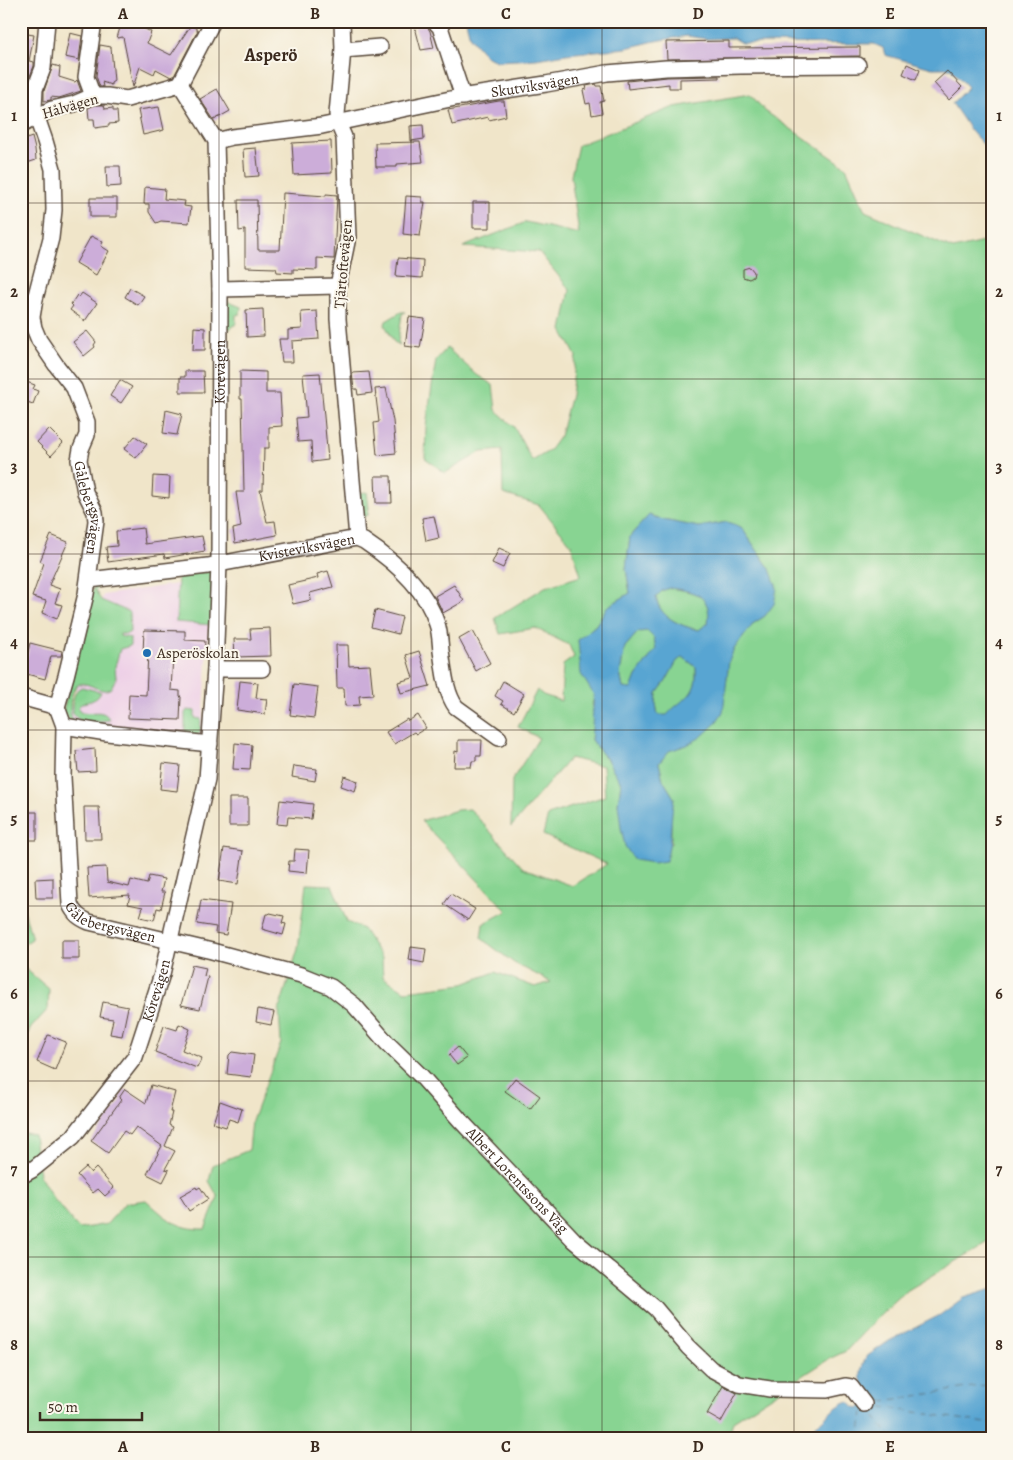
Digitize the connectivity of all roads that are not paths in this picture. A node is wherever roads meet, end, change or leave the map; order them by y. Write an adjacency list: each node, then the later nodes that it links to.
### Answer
1 (47, 21): 12 (street, Gålebergsvägen)
2 (94, 21): 10 (street)
3 (213, 21): 9 (street)
4 (342, 21): 7 (street, Tjärtoftevägen)
5 (434, 21): 11 (street)
6 (380, 47): 7 (street)
7 (343, 50): 13 (street, Tjärtoftevägen)
8 (858, 64): 11 (street, Skutviksvägen)
9 (180, 84): 10 (street, Hålvägen); 15 (street)
10 (93, 96): 12 (street, Hålvägen)
11 (462, 97): 13 (street, Skutviksvägen)
12 (36, 116): 14 (street, Hålvägen); 20 (street, Gålebergsvägen)
13 (338, 123): 15 (street, Skutviksvägen); 16 (street, Tjärtoftevägen)
14 (21, 125)
15 (216, 142): 17 (street, Körevägen)
16 (338, 286): 17 (street); 18 (street, Tjärtoftevägen)
17 (220, 289): 19 (street, Körevägen)
18 (357, 538): 19 (street, Kvisteviksvägen); 26 (street, Kvisteviksvägen)
19 (218, 564): 20 (street, Kvisteviksvägen); 21 (street, Körevägen)
20 (89, 580): 24 (street, Gålebergsvägen)
21 (215, 669): 22 (street); 27 (street, Körevägen)
22 (262, 669)
23 (21, 697): 24 (street)
24 (57, 708): 25 (street, Gålebergsvägen)
25 (64, 726): 27 (street); 28 (street, Gålebergsvägen)
26 (499, 738)
27 (210, 744): 28 (street, Körevägen)
28 (170, 942): 29 (street, Körevägen); 30 (street, Albert Lorentssons Väg)
29 (21, 1176)
30 (864, 1404)

